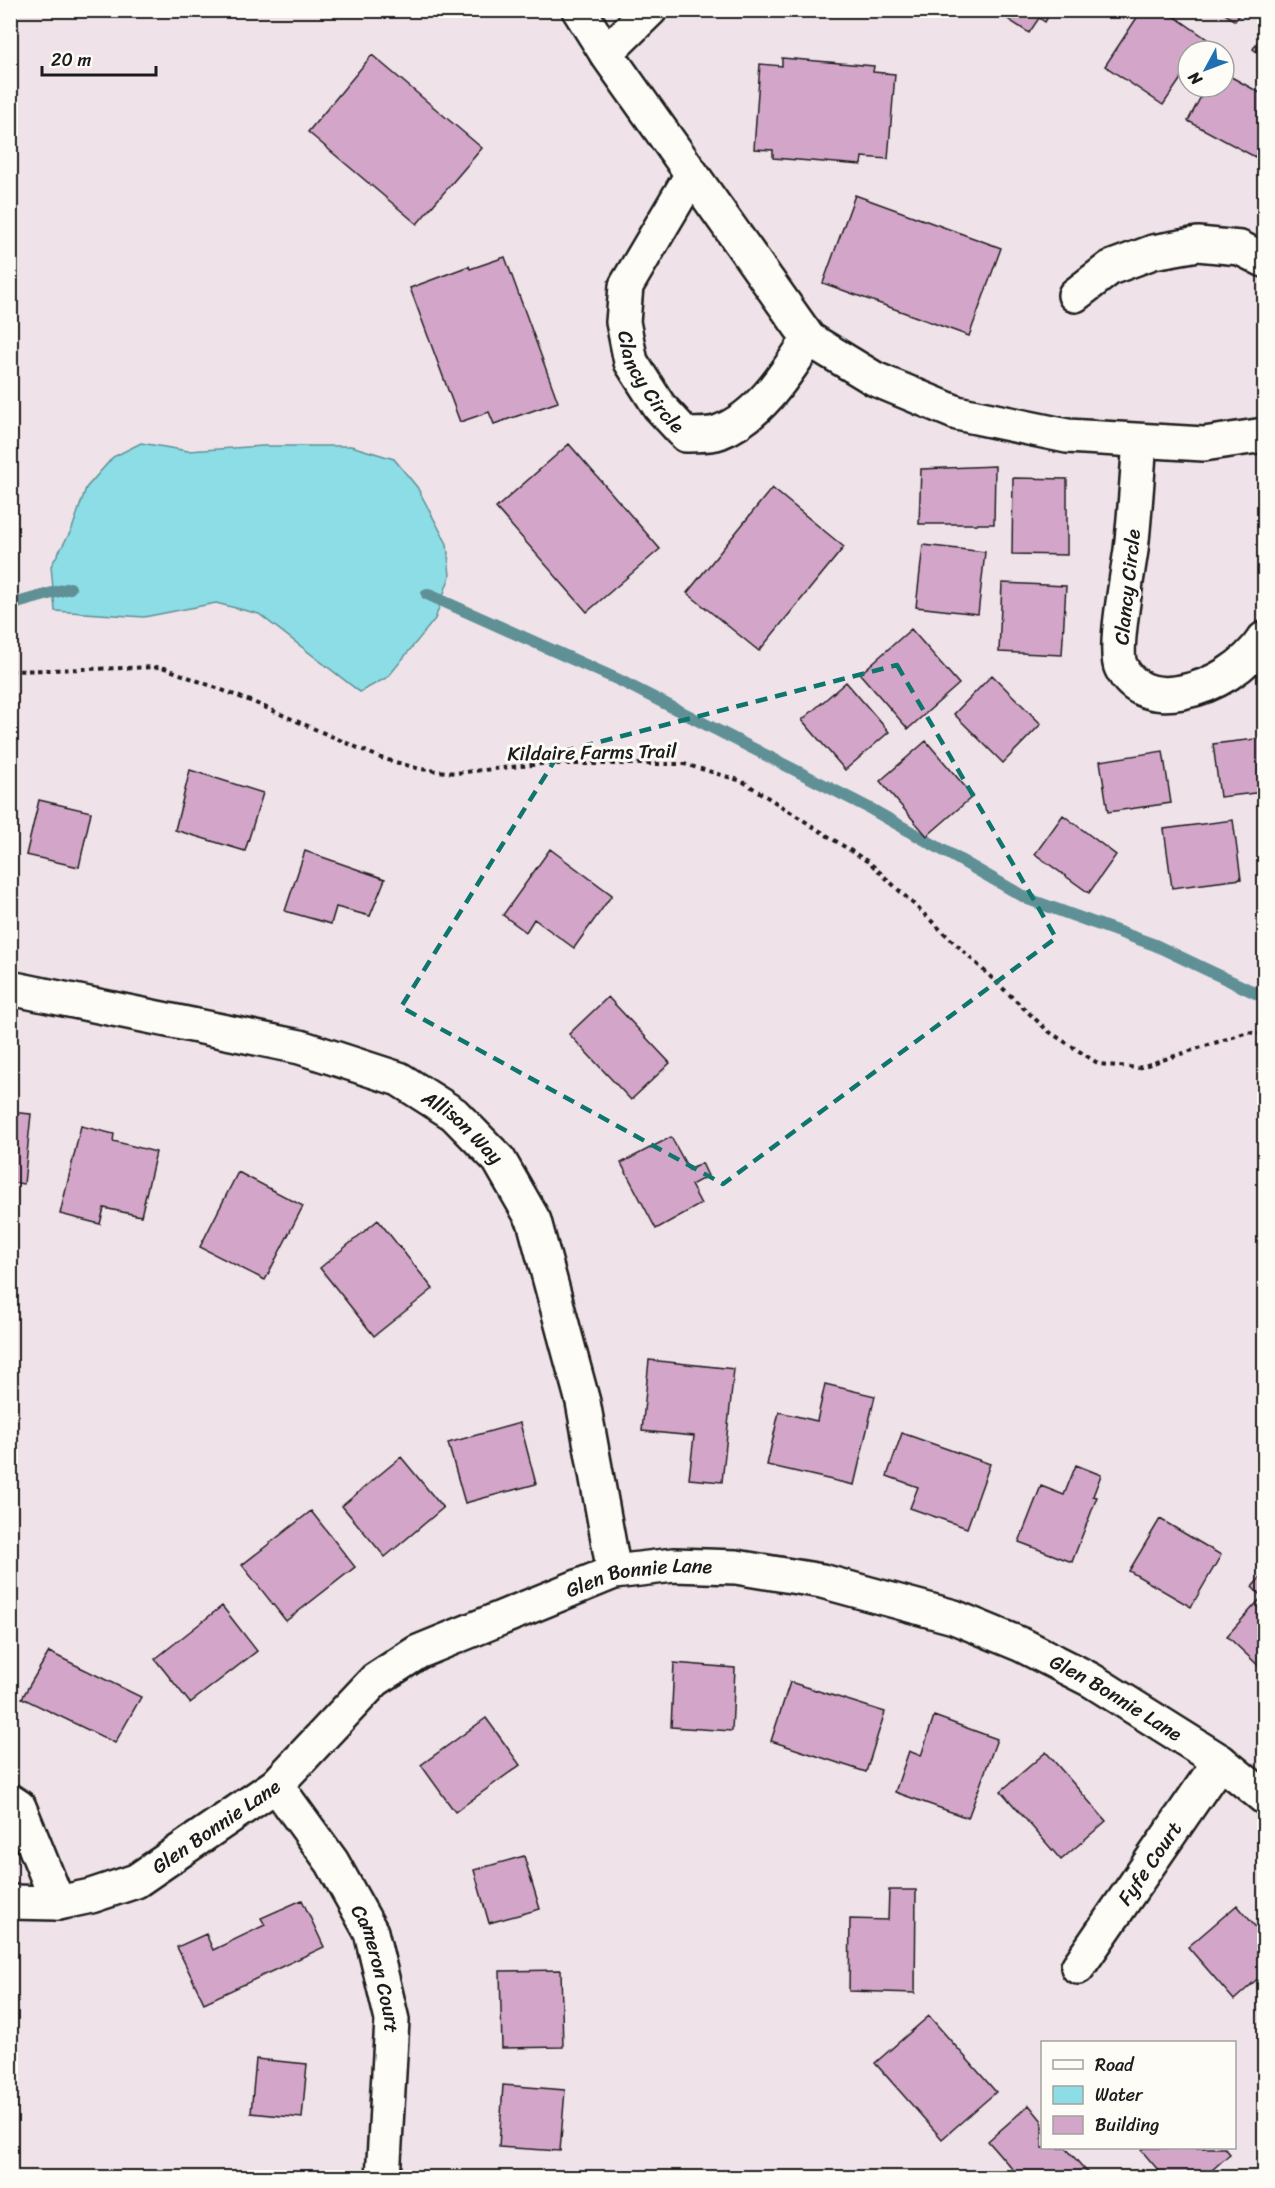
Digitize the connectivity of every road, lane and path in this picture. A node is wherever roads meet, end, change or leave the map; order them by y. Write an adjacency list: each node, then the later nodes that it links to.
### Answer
1 (579, 10): 3 (street)
2 (650, 10): 3 (street)
3 (606, 53): 4 (street)
4 (691, 176): 7 (street); 7 (street, Clancy Circle)
5 (1264, 260): 6 (street)
6 (1075, 295)
7 (809, 339): 9 (street)
8 (1264, 435): 9 (street)
9 (1140, 441): 10 (street, Clancy Circle)
10 (1264, 639)
11 (10, 671): 13 (path, Kildaire Farms Trail)
12 (10, 988): 14 (street, Allison Way)
13 (1264, 1035)
14 (614, 1572): 15 (street, Glen Bonnie Lane); 16 (street, Glen Bonnie Lane)
15 (1220, 1761): 17 (street, Glen Bonnie Lane); 21 (street, Fyfe Court)
16 (276, 1785): 20 (street, Glen Bonnie Lane); 22 (street, Cameron Court)
17 (1264, 1797)
18 (10, 1801): 20 (street)
19 (10, 1902): 20 (street, Glen Bonnie Lane)
20 (57, 1903)
21 (1078, 1967)
22 (383, 2178)

